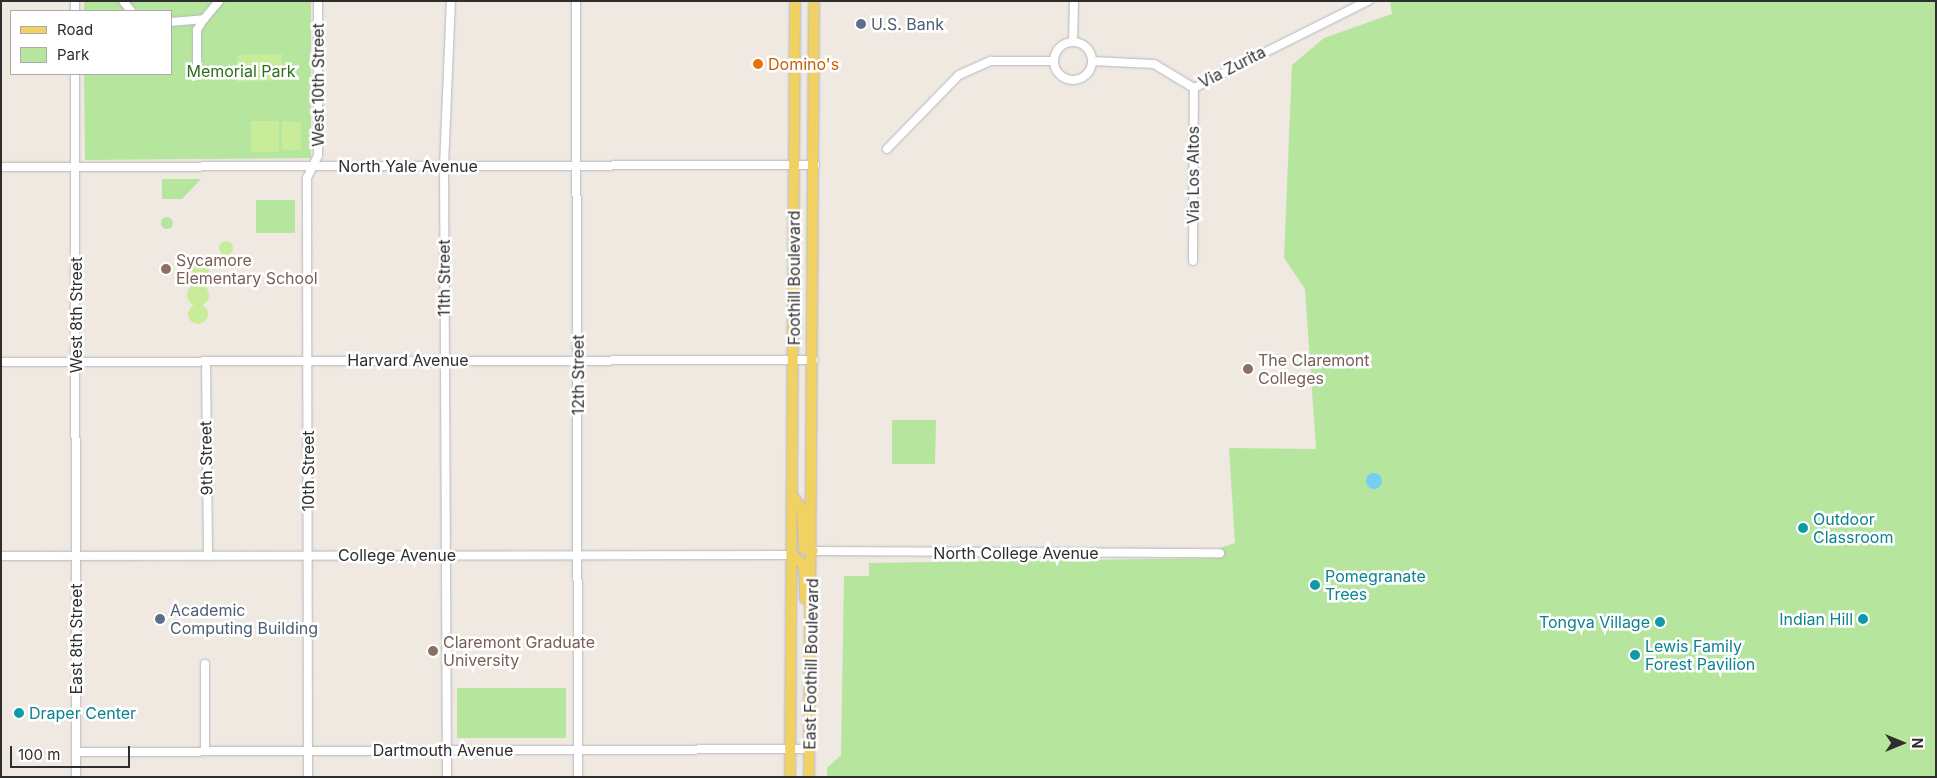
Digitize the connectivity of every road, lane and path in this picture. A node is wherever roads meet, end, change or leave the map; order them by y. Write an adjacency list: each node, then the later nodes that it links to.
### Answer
1 (219, 1): 9 (street)
2 (318, 1): 24 (street, West 10th Street)
3 (452, 1): 19 (street, 11th Street)
4 (576, 1): 20 (street, 12th Street)
5 (795, 1): 21 (main road, Foothill Boulevard)
6 (814, 1): 18 (main road, Foothill Boulevard)
7 (1074, 1): 11 (street)
8 (1368, 1): 16 (street, Via Zurita)
9 (204, 19): 10 (street); 14 (street)
10 (172, 22)
11 (1073, 42): 12 (street); 13 (street)
12 (1054, 61): 13 (street); 17 (street)
13 (1092, 61): 16 (street, Via Zurita)
14 (197, 67)
15 (75, 75): 23 (street, West 8th Street)
16 (1194, 88): 25 (street, Via Los Altos)
17 (886, 149)
18 (815, 165): 21 (street, North Yale Avenue); 29 (main road, Foothill Boulevard)
19 (444, 166): 20 (street, North Yale Avenue); 24 (street, North Yale Avenue); 26 (street, 11th Street)
20 (577, 166): 21 (street, North Yale Avenue); 27 (street, 12th Street)
21 (794, 166): 28 (main road, Foothill Boulevard)
22 (1, 167): 23 (street, North Yale Avenue)
23 (76, 167): 24 (street, North Yale Avenue); 30 (street, West 8th Street)
24 (312, 167): 32 (street, 10th Street)
25 (1193, 261)
26 (444, 360): 27 (street, Harvard Avenue); 32 (street, Harvard Avenue); 38 (street, 11th Street)
27 (578, 360): 28 (street, Harvard Avenue); 39 (street, 12th Street)
28 (793, 360): 29 (street, Harvard Avenue); 34 (main road, Foothill Boulevard)
29 (814, 360): 35 (main road, Foothill Boulevard)
30 (76, 361): 31 (street, Harvard Avenue); 33 (street, Harvard Avenue); 42 (street, West 8th Street)
31 (206, 361): 32 (street, Harvard Avenue); 43 (street, 9th Street)
32 (308, 361): 37 (street, 10th Street)
33 (1, 362)
34 (793, 496): 35 (main road); 40 (main road, Foothill Boulevard)
35 (813, 551): 36 (street, North College Avenue); 44 (main road, East Foothill Boulevard)
36 (1220, 553)
37 (308, 555): 38 (street, College Avenue); 43 (street, College Avenue); 48 (street, 10th Street)
38 (446, 555): 39 (street, College Avenue); 49 (street, 11th Street)
39 (577, 555): 40 (street, College Avenue); 46 (street, 12th Street)
40 (793, 555): 44 (main road); 50 (main road, East Foothill Boulevard)
41 (1, 556): 42 (street, College Avenue)
42 (76, 556): 43 (street, College Avenue); 52 (street, East 8th Street)
43 (208, 556)
44 (811, 617): 47 (main road, East Foothill Boulevard)
45 (205, 664): 51 (street)
46 (578, 749): 49 (street, Dartmouth Avenue); 50 (street, Dartmouth Avenue); 56 (street, 12th Street)
47 (809, 749): 50 (street, Dartmouth Avenue); 58 (main road, East Foothill Boulevard)
48 (308, 750): 49 (street, Dartmouth Avenue); 51 (street, Dartmouth Avenue); 54 (street, 10th Street)
49 (446, 750): 55 (street)
50 (791, 750): 57 (main road, East Foothill Boulevard)
51 (205, 751): 52 (street, Dartmouth Avenue)
52 (77, 752): 53 (street, East 8th Street)
53 (76, 777)
54 (308, 777)
55 (447, 777)
56 (578, 777)
57 (790, 777)
58 (809, 777)

